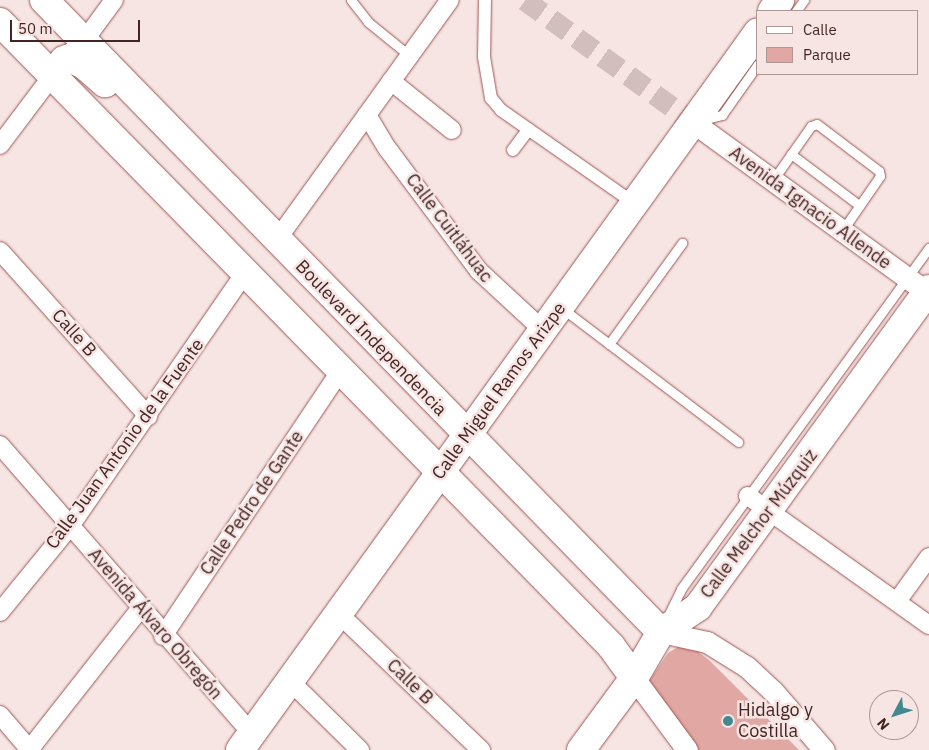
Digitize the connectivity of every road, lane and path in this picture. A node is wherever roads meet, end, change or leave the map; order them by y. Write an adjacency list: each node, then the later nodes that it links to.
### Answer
1 (44, 0): 8 (main road, Boulevard Independencia)
2 (114, 0): 8 (street)
3 (351, 0): 9 (lane)
4 (450, 0): 9 (street)
5 (485, 0): 16 (street)
6 (0, 22): 11 (main road)
7 (756, 35): 15 (main road, Calle Miguel Ramos Arizpe)
8 (84, 41): 14 (main road, Boulevard Independencia)
9 (410, 56): 12 (street)
10 (756, 67): 15 (lane)
11 (52, 76): 14 (main road); 18 (street); 29 (main road)
12 (391, 81): 13 (street); 17 (street)
13 (367, 115): 25 (street); 32 (street, Calle Cuitláhuac)
14 (162, 122): 25 (main road, Boulevard Independencia)
15 (694, 123): 21 (street, Avenida Ignacio Allende); 22 (main road, Calle Miguel Ramos Arizpe)
16 (529, 129): 19 (street); 22 (street)
17 (452, 130)
18 (0, 145)
19 (513, 150)
20 (791, 154): 21 (lane); 23 (lane); 23 (lane)
21 (773, 181): 24 (street, Avenida Ignacio Allende)
22 (635, 204): 31 (main road, Calle Miguel Ramos Arizpe)
23 (859, 205): 24 (lane)
24 (842, 231): 30 (street, Avenida Ignacio Allende)
25 (276, 241): 36 (main road, Boulevard Independencia)
26 (682, 243): 33 (lane)
27 (929, 248): 30 (lane)
28 (0, 251): 35 (street, Calle B)
29 (245, 273): 34 (main road); 35 (street, Calle Juan Antonio de la Fuente)
30 (923, 288): 40 (main road, Calle Melchor Múzquiz)
31 (561, 307): 32 (main road, Calle Miguel Ramos Arizpe); 33 (lane)
32 (544, 331): 36 (main road, Calle Miguel Ramos Arizpe)
33 (609, 344): 37 (lane)
34 (341, 370): 39 (main road); 49 (street, Calle Pedro de Gante)
35 (148, 416): 41 (street, Calle Juan Antonio de la Fuente)
36 (468, 436): 39 (main road, Calle Miguel Ramos Arizpe); 48 (main road, Boulevard Independencia)
37 (738, 442)
38 (0, 444): 41 (street, Avenida Álvaro Obregón)
39 (440, 471): 46 (main road, Calle Miguel Ramos Arizpe); 50 (main road)
40 (759, 503): 43 (street); 48 (main road, Calle Melchor Múzquiz)
41 (71, 525): 44 (street, Avenida Álvaro Obregón); 45 (street, Calle Juan Antonio de la Fuente)
42 (929, 557): 43 (street)
43 (898, 600): 47 (street)
44 (140, 609): 49 (street, Avenida Álvaro Obregón); 54 (street)
45 (0, 612)
46 (339, 614): 51 (main road, Calle Miguel Ramos Arizpe); 56 (street, Calle B)
47 (929, 625)
48 (661, 632): 50 (main road, Calle Melchor Múzquiz); 59 (street)
49 (163, 636): 53 (street, Avenida Álvaro Obregón)
50 (634, 678): 57 (main road, Calle Melchor Múzquiz); 58 (street)
51 (291, 682): 53 (main road, Calle Miguel Ramos Arizpe); 55 (street)
52 (0, 715): 54 (street)
53 (246, 742)
54 (30, 750)
55 (360, 750)
56 (482, 750)
57 (582, 750)
58 (686, 750)
59 (824, 750)

